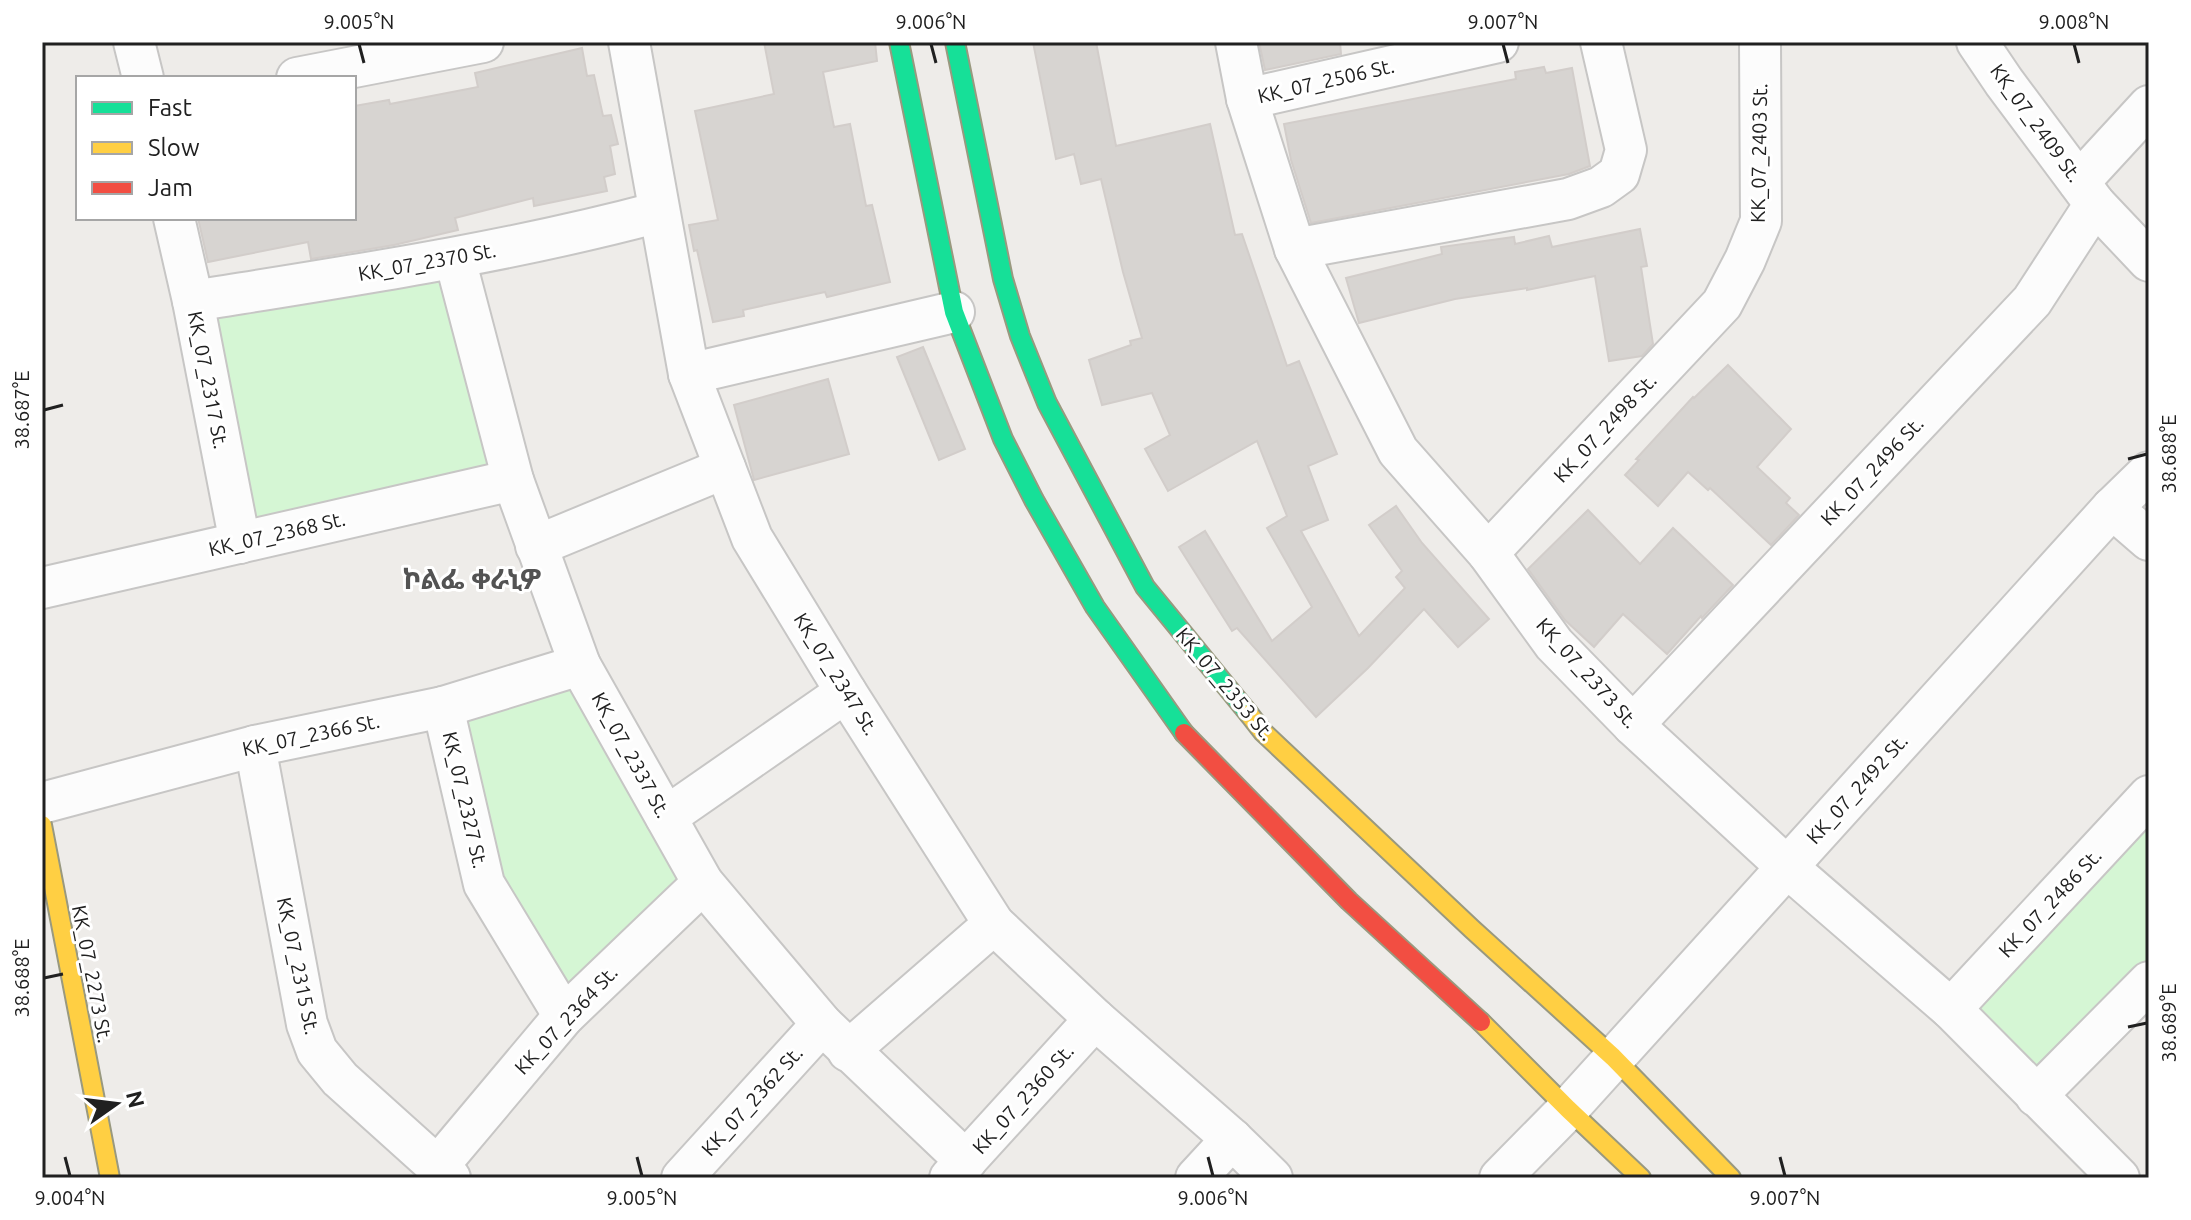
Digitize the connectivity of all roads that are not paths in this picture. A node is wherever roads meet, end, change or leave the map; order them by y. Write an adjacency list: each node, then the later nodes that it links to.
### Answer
1 (134, 42): 11 (street)
2 (483, 42): 12 (street)
3 (629, 42): 16 (street, KK_07_2347 St.)
4 (899, 42): 23 (street)
5 (955, 42): 52 (street, KK_07_2353 St.)
6 (1236, 42): 13 (street, KK_07_2373 St.)
7 (1498, 42): 13 (street, KK_07_2506 St.)
8 (1601, 42): 18 (street)
9 (1760, 42): 22 (street, KK_07_2403 St.)
10 (1977, 42): 15 (street, KK_07_2409 St.)
11 (142, 76)
12 (307, 76)
13 (1247, 99): 18 (street, KK_07_2373 St.)
14 (2149, 106): 15 (street, KK_07_2496 St.)
15 (2087, 193): 20 (street, KK_07_2409 St.); 37 (street, KK_07_2496 St.)
16 (659, 212): 19 (street, KK_07_2370 St.); 24 (street, KK_07_2347 St.)
17 (174, 220): 21 (street, KK_07_2317 St.)
18 (1295, 249): 32 (street, KK_07_2373 St.)
19 (455, 259): 21 (street, KK_07_2370 St.); 27 (street, KK_07_2337 St.)
20 (2149, 261)
21 (193, 301): 30 (street, KK_07_2317 St.)
22 (1722, 304): 32 (street, KK_07_2498 St.)
23 (954, 312): 24 (street); 54 (street)
24 (689, 374): 25 (street, KK_07_2347 St.)
25 (725, 468): 31 (street); 35 (street, KK_07_2347 St.)
26 (2149, 472): 28 (street, KK_07_2492 St.)
27 (513, 480): 30 (street, KK_07_2368 St.); 31 (street, KK_07_2337 St.)
28 (2112, 508): 29 (street); 43 (street, KK_07_2492 St.)
29 (2149, 540)
30 (240, 543): 33 (street, KK_07_2368 St.)
31 (536, 546): 34 (street, KK_07_2337 St.)
32 (1488, 553): 37 (street, KK_07_2373 St.)
33 (42, 588)
34 (580, 665): 36 (street, KK_07_2366 St.); 41 (street, KK_07_2337 St.)
35 (846, 692): 41 (street); 46 (street, KK_07_2347 St.)
36 (443, 707): 38 (street, KK_07_2366 St.); 49 (street, KK_07_2327 St.)
37 (1633, 725): 43 (street, KK_07_2373 St.)
38 (255, 746): 40 (street, KK_07_2366 St.); 57 (street, KK_07_2315 St.)
39 (2149, 796): 48 (street, KK_07_2486 St.)
40 (42, 803)
41 (666, 817): 44 (street, KK_07_2337 St.)
42 (42, 825): 45 (street, KK_07_2273 St.)
43 (1787, 867): 48 (street, KK_07_2373 St.); 52 (street, KK_07_2492 St.)
44 (703, 883): 49 (street, KK_07_2364 St.); 51 (street, KK_07_2337 St.)
45 (48, 892): 58 (street, KK_07_2273 St.)
46 (994, 924): 50 (street, KK_07_2347 St.); 51 (street, KK_07_2362 St.)
47 (2149, 982): 53 (street)
48 (1951, 1009): 53 (street, KK_07_2373 St.)
49 (564, 1016): 57 (street, KK_07_2364 St.)
50 (1095, 1019): 55 (street, KK_07_2347 St.); 56 (street, KK_07_2360 St.)
51 (835, 1038): 56 (street, KK_07_2337 St.); 59 (street, KK_07_2362 St.)
52 (1613, 1057): 54 (street, KK_07_2492 St.); 64 (street, KK_07_2353 St.)
53 (2036, 1096): 65 (street, KK_07_2373 St.)
54 (1568, 1109): 62 (street, KK_07_2492 St.); 63 (street)
55 (1232, 1139): 60 (street); 61 (street, KK_07_2347 St.)
56 (958, 1170)
57 (444, 1172)
58 (110, 1178)
59 (682, 1178)
60 (1196, 1178)
61 (1272, 1178)
62 (1500, 1178)
63 (1641, 1178)
64 (1731, 1178)
65 (2119, 1178)

